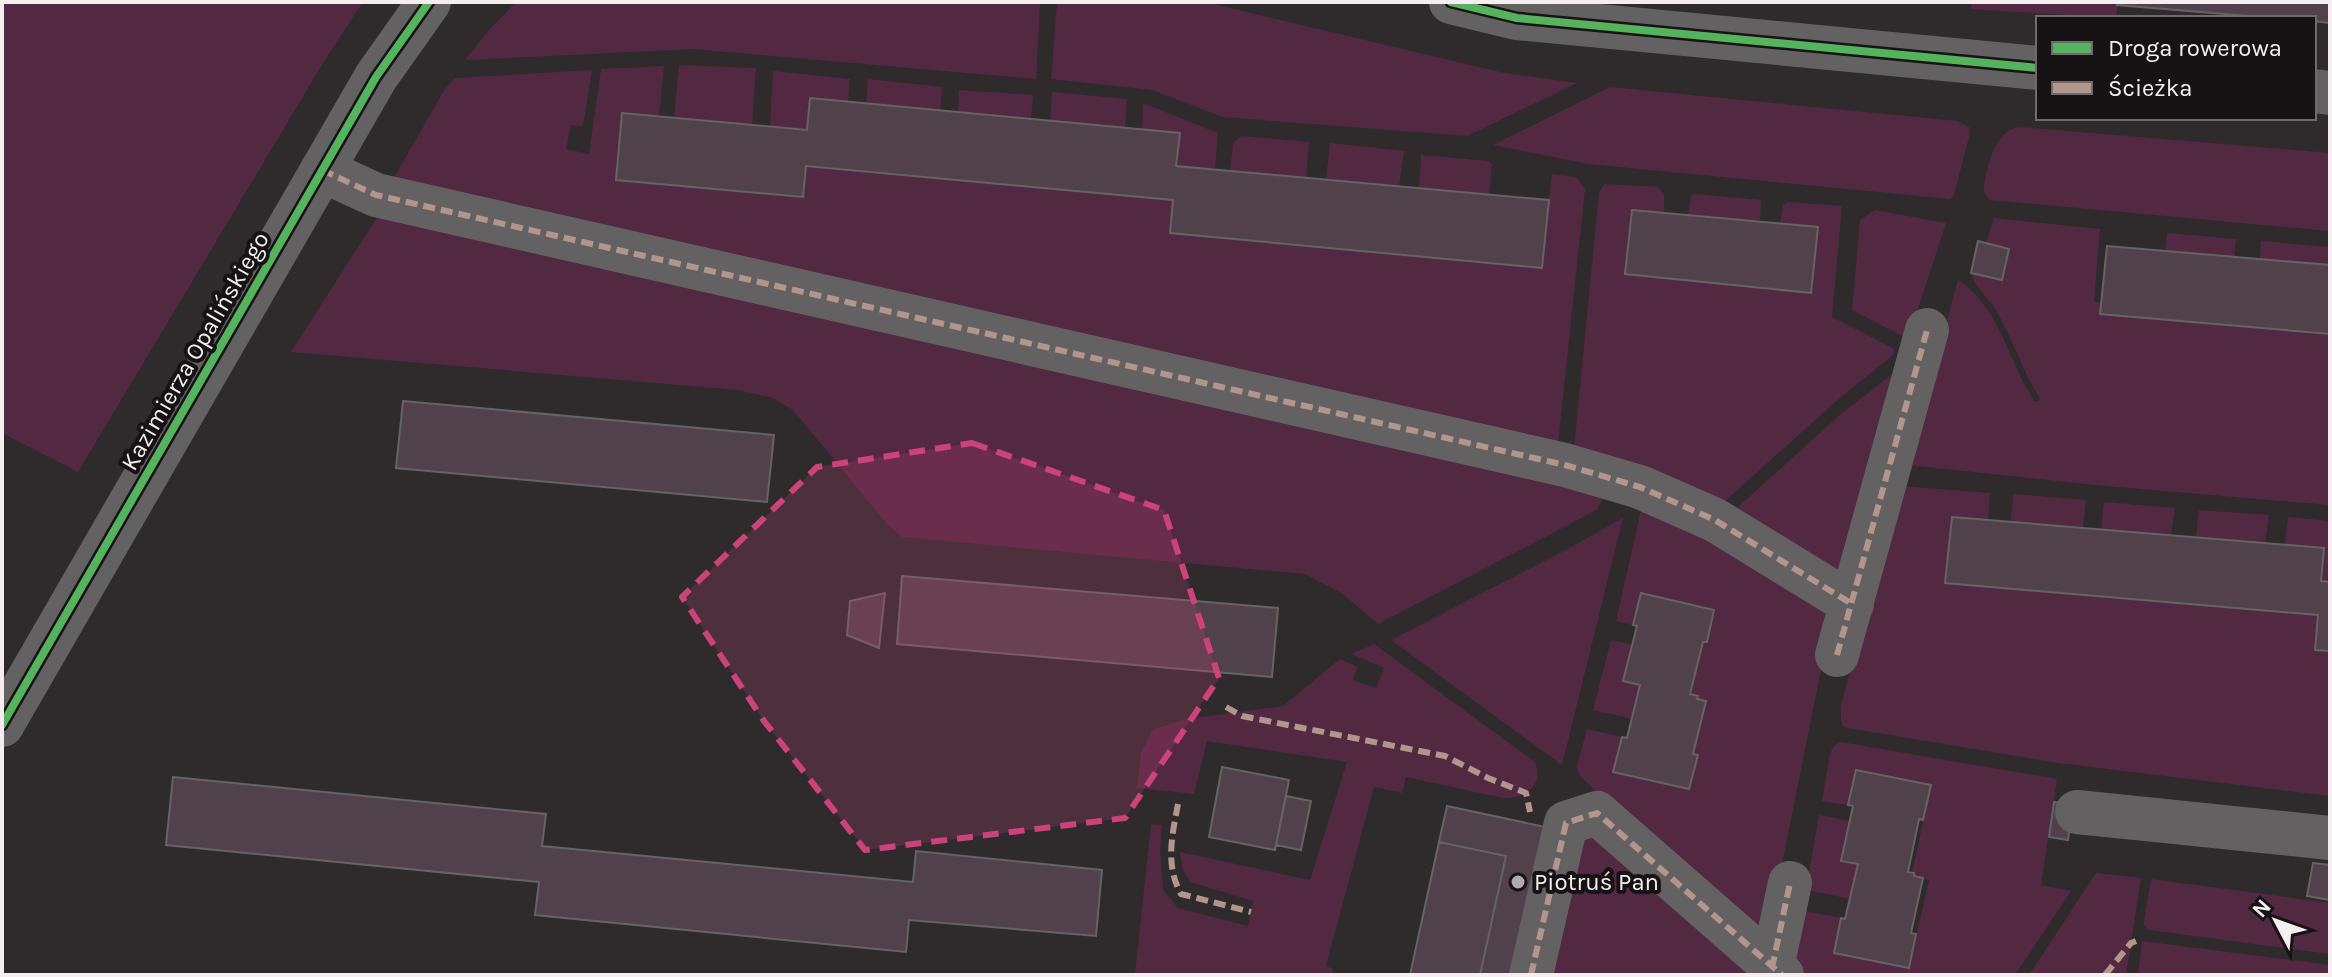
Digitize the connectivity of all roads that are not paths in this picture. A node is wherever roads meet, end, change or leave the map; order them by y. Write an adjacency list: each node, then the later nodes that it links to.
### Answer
1 (429, 2): 5 (street, Kazimierza Opalińskiego)
2 (1451, 2): 3 (street)
3 (1598, 14): 4 (street)
4 (2036, 68)
5 (322, 170): 7 (street); 9 (street, Kazimierza Opalińskiego)
6 (1927, 330): 7 (street)
7 (1852, 604): 8 (street)
8 (1837, 655)
9 (2, 725)
10 (2077, 812): 11 (street)
11 (2330, 838)
12 (1790, 883): 13 (street)
13 (1777, 972): 14 (street)
14 (1531, 975)

